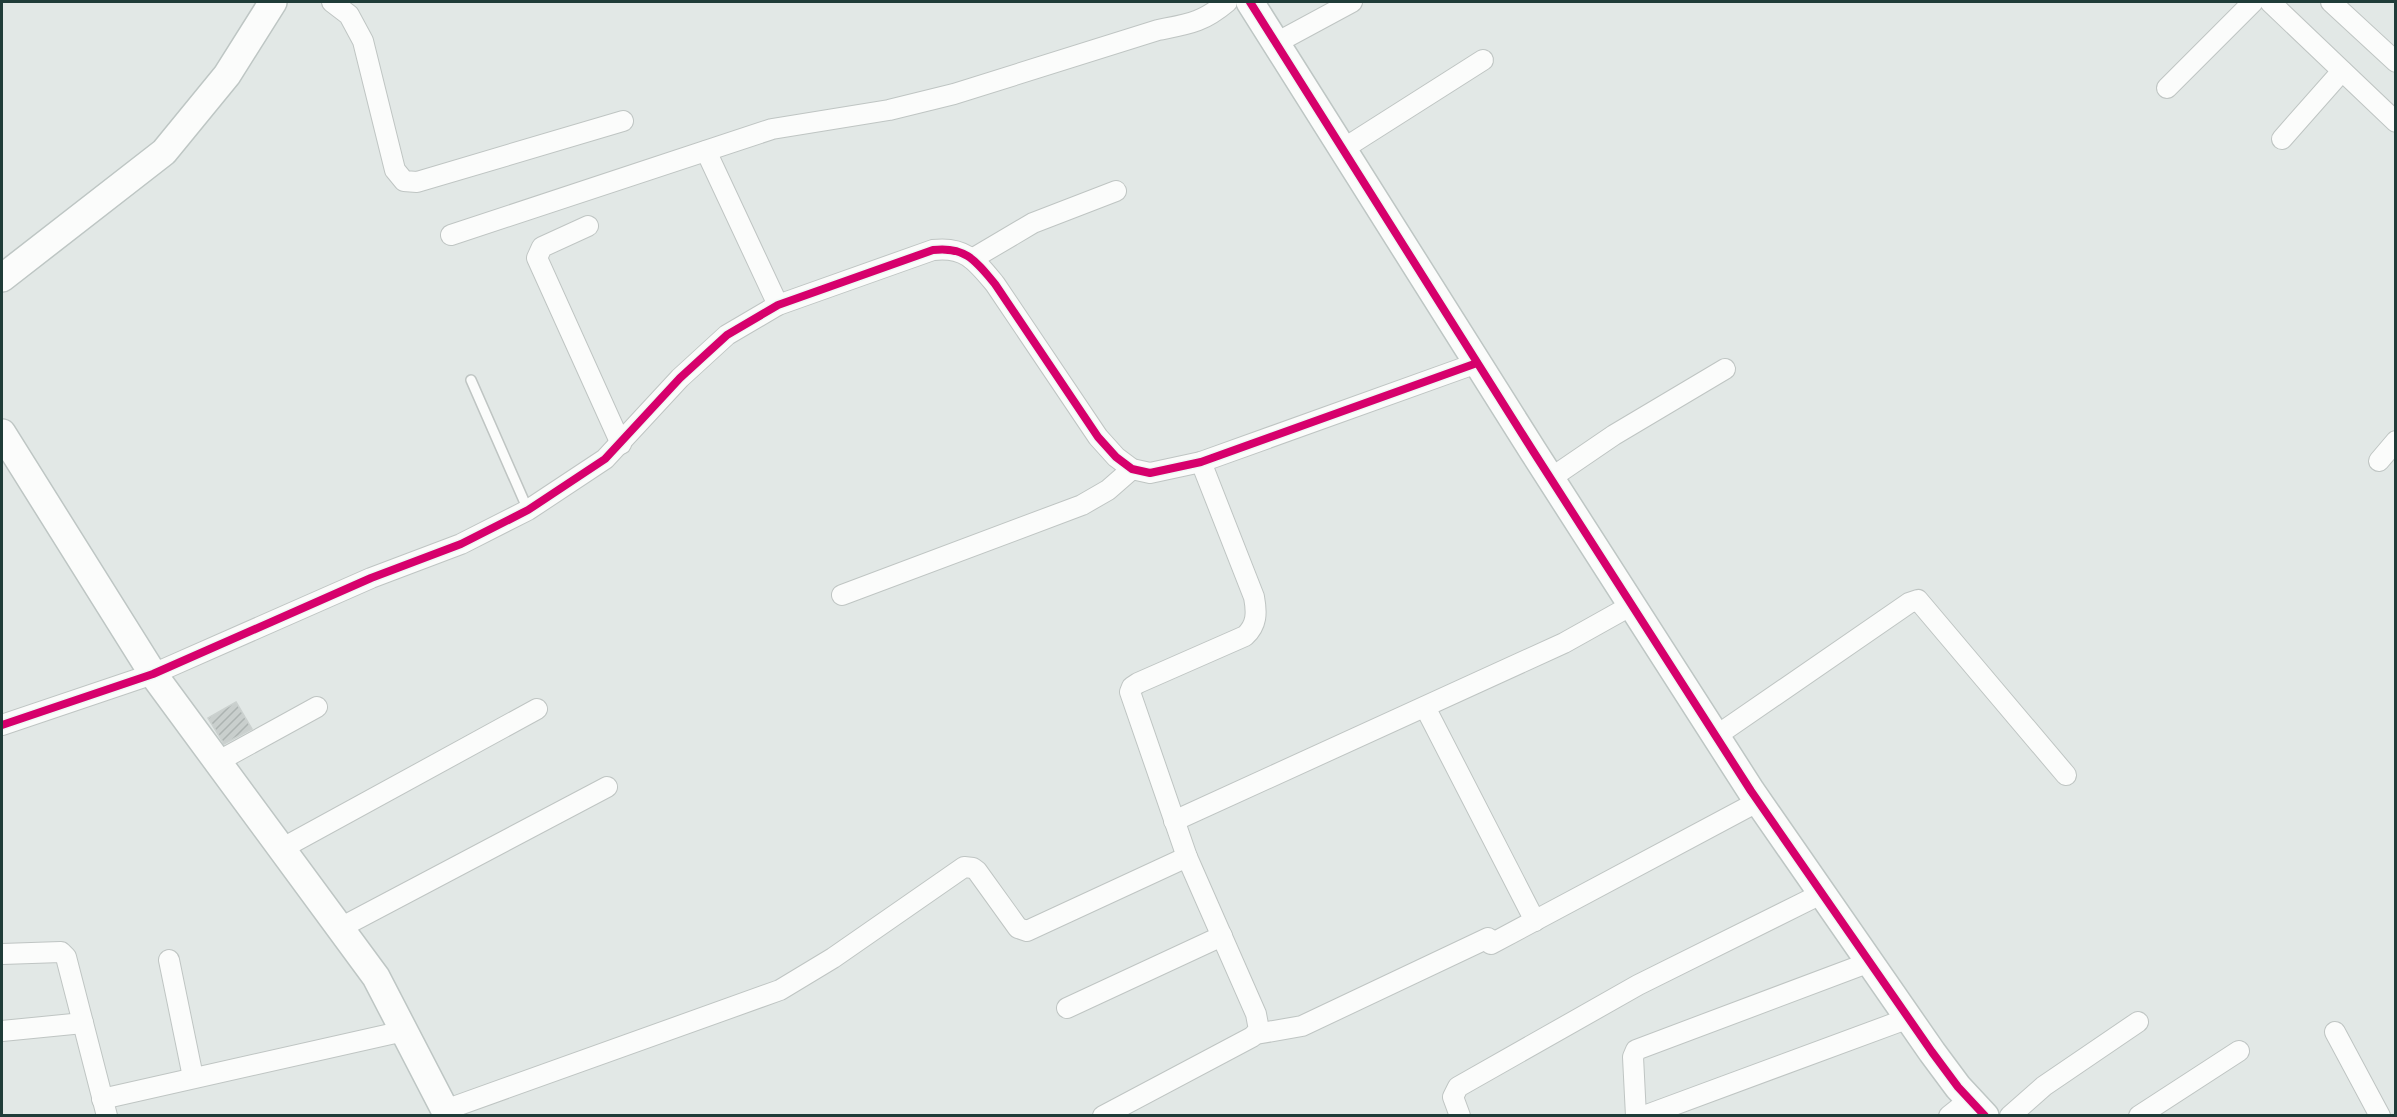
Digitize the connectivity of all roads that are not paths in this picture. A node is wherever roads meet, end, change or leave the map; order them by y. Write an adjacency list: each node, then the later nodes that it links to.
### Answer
1 (273, 2): 23 (street)
2 (332, 2): 14 (street)
3 (1227, 2): 18 (street)
4 (1250, 2): 9 (street)
5 (1352, 2): 9 (street)
6 (2253, 2): 13 (street)
7 (2270, 2): 12 (street)
8 (2331, 2): 11 (street)
9 (1276, 43): 17 (street)
10 (1483, 60): 17 (street)
11 (2396, 62)
12 (2342, 71): 15 (street); 16 (street)
13 (2167, 88)
14 (623, 121)
15 (2396, 122)
16 (2282, 139)
17 (1343, 149): 25 (street)
18 (706, 151): 21 (street); 24 (street)
19 (1116, 191): 22 (street)
20 (588, 226): 30 (street)
21 (452, 235)
22 (972, 259): 24 (street); 33 (street)
23 (2, 278)
24 (778, 305): 30 (street)
25 (1478, 363): 32 (street); 34 (street)
26 (1725, 369): 34 (street)
27 (471, 380): 35 (lane)
28 (2, 433): 38 (street)
29 (2396, 441): 31 (street)
30 (621, 444): 35 (street)
31 (2379, 460)
32 (1201, 462): 33 (street); 48 (street)
33 (1132, 469): 36 (street)
34 (1551, 478): 37 (street)
35 (528, 510): 38 (street)
36 (842, 595)
37 (1632, 605): 40 (street); 43 (street)
38 (153, 674): 42 (street); 44 (street)
39 (317, 707): 44 (street)
40 (1425, 707): 48 (street); 52 (street)
41 (537, 709): 49 (street)
42 (2, 725)
43 (1716, 736): 45 (street); 47 (street)
44 (217, 762): 49 (street)
45 (2066, 775)
46 (607, 787): 53 (street)
47 (1759, 801): 51 (street); 52 (street)
48 (1174, 821): 50 (street)
49 (281, 849): 53 (street)
50 (1187, 857): 54 (street); 70 (street)
51 (1822, 893): 57 (street); 72 (street)
52 (1535, 921): 65 (street)
53 (340, 928): 63 (street)
54 (1222, 936): 58 (street); 65 (street)
55 (2, 954): 61 (street)
56 (169, 960): 67 (street)
57 (1870, 962): 59 (street); 73 (street)
58 (1067, 1008)
59 (1909, 1018): 69 (street); 74 (street)
60 (2138, 1022): 75 (street)
61 (83, 1023): 62 (street); 68 (street)
62 (2, 1031)
63 (404, 1031): 67 (street); 70 (street)
64 (2335, 1032): 77 (street)
65 (1257, 1034): 71 (street)
66 (2239, 1051): 76 (street)
67 (193, 1077): 68 (street)
68 (104, 1107)
69 (1968, 1110)
70 (447, 1113)
71 (1103, 1116)
72 (1460, 1116)
73 (1636, 1116)
74 (1644, 1116)
75 (2010, 1116)
76 (2139, 1116)
77 (2380, 1116)

